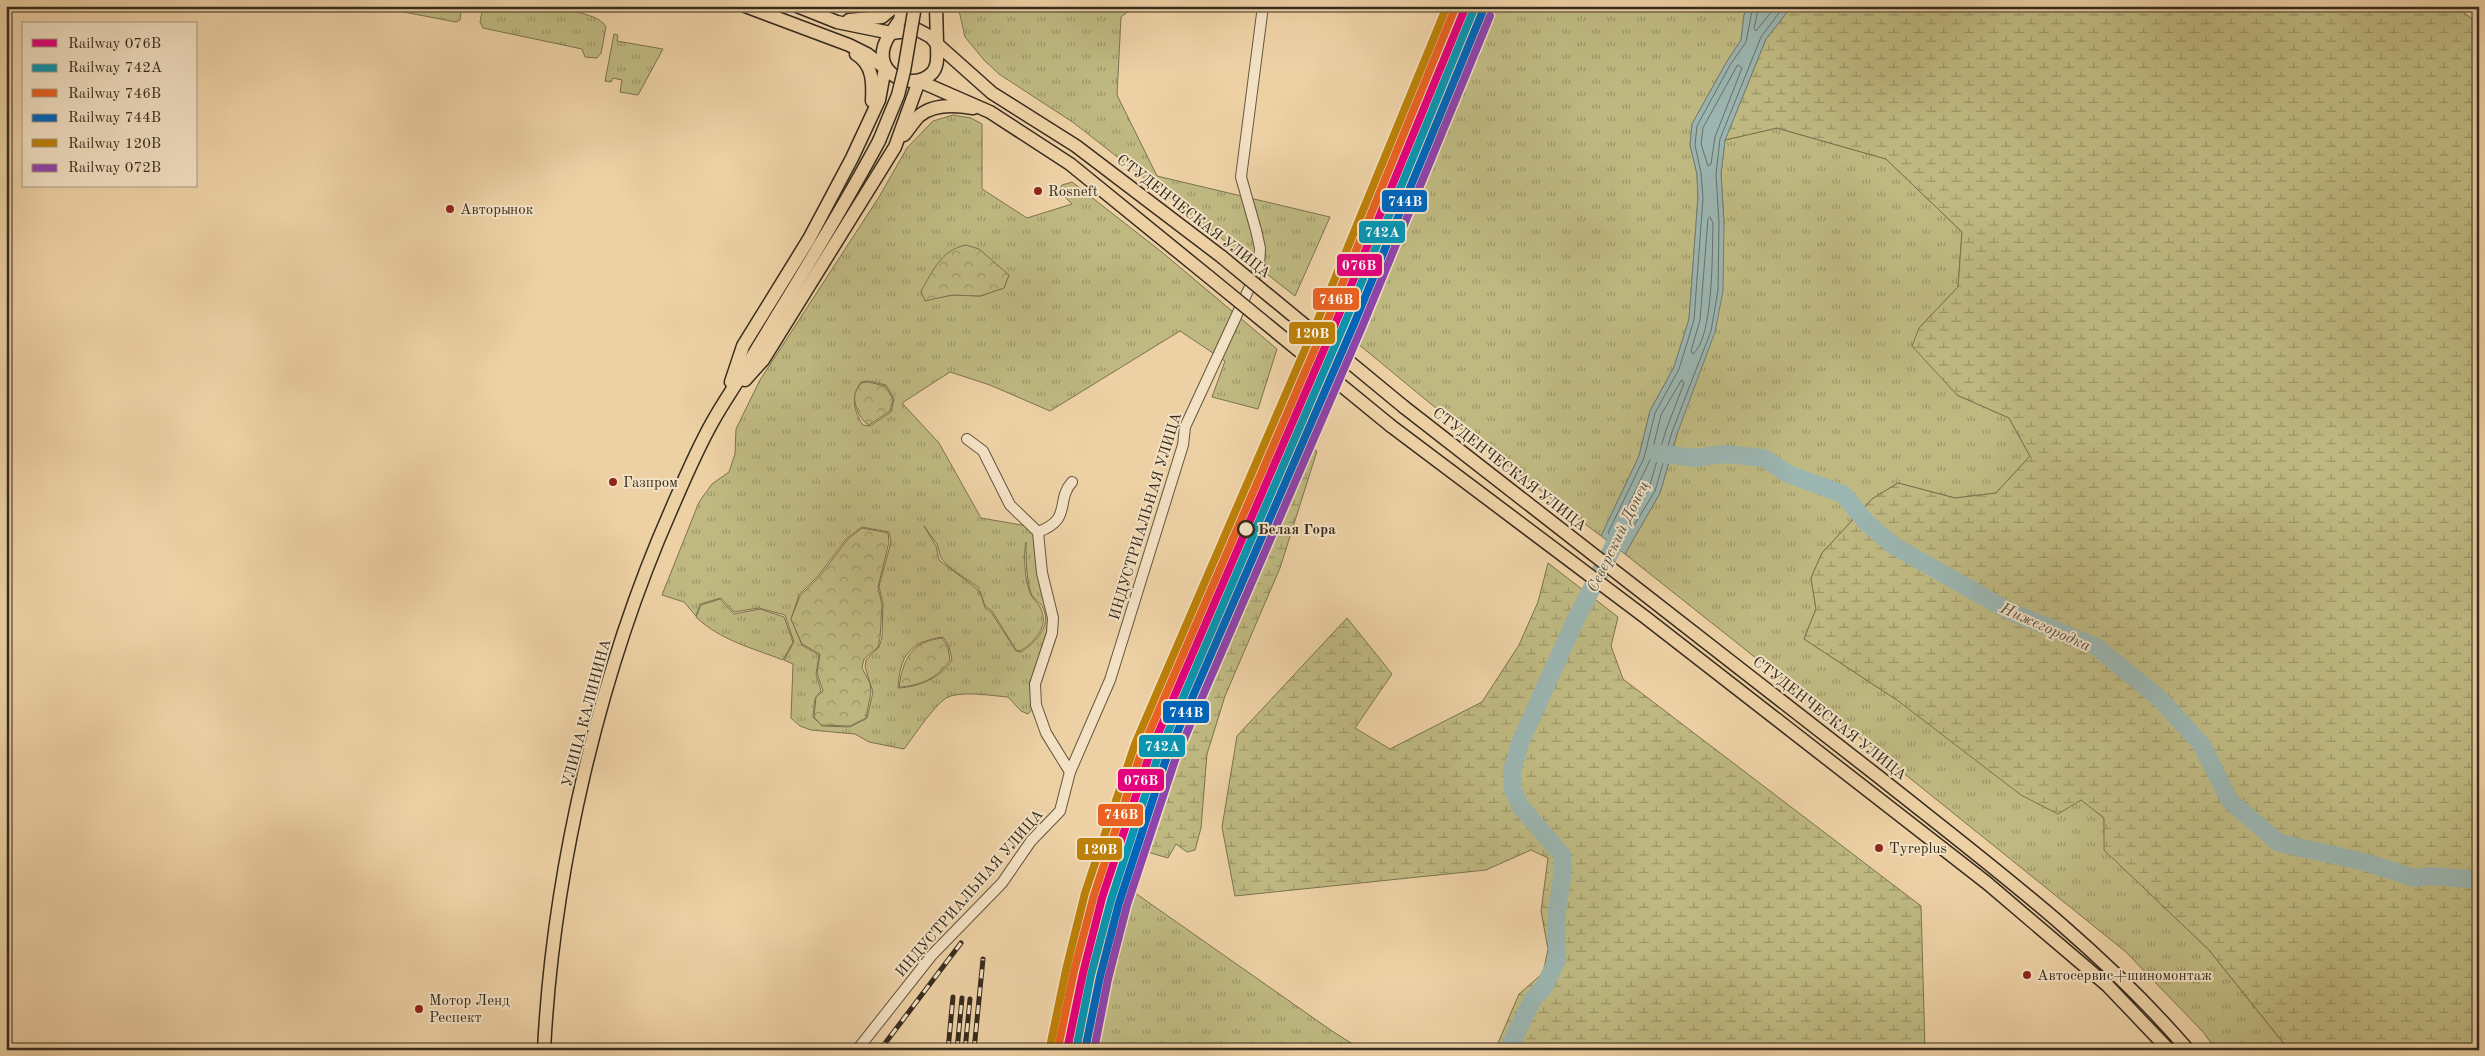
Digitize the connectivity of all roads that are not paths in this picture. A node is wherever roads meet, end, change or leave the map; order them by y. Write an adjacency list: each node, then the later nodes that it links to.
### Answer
1 (746, 6): 10 (main road)
2 (797, 6): 8 (main road)
3 (895, 6): 8 (main road)
4 (902, 6): 9 (main road)
5 (915, 6): 17 (main road, bridge)
6 (936, 6): 11 (main road)
7 (1263, 6): 21 (street, ИНДУСТРИАЛЬНАЯ УЛИЦА)
8 (837, 22): 9 (main road)
9 (891, 33): 11 (main road); 12 (main road)
10 (830, 39): 12 (main road); 16 (main road)
11 (937, 44): 13 (main road); 25 (main road, СТУДЕНЧЕСКАЯ УЛИЦА, bridge)
12 (885, 68): 13 (main road); 16 (main road)
13 (919, 80): 14 (main road); 15 (main road)
14 (990, 112): 15 (main road); 24 (main road, bridge)
15 (895, 147): 17 (main road)
16 (852, 158): 17 (main road)
17 (724, 404): 22 (main road, УЛИЦА КАЛИНИНА)
18 (967, 439): 20 (street)
19 (1072, 482): 20 (street)
20 (1038, 532): 21 (street)
21 (1070, 772): 23 (street, ИНДУСТРИАЛЬНАЯ УЛИЦА)
22 (544, 1050)
23 (857, 1050)
24 (2169, 1050)
25 (2188, 1050)

